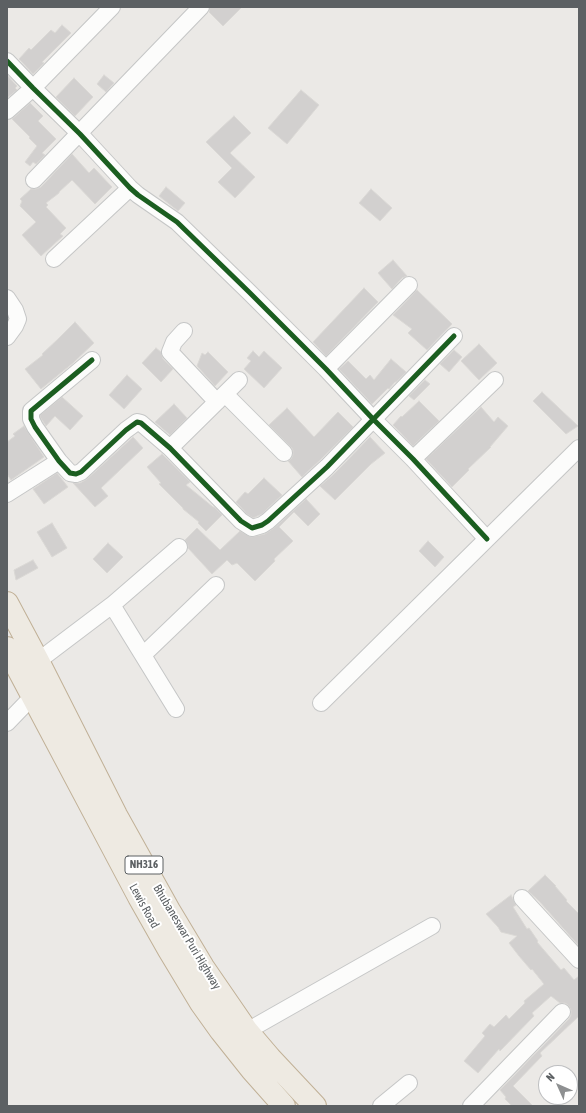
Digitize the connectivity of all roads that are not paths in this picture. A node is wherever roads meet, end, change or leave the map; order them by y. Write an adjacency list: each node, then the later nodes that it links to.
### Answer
1 (112, 7): 4 (street)
2 (201, 7): 6 (street)
3 (7, 61): 4 (street)
4 (33, 88): 5 (street); 6 (street)
5 (7, 111)
6 (80, 134): 7 (street); 8 (street)
7 (34, 180)
8 (130, 188): 9 (street); 16 (street)
9 (54, 259)
10 (409, 285): 16 (street)
11 (7, 298): 14 (street)
12 (184, 331): 19 (street)
13 (454, 336): 20 (street)
14 (7, 337)
15 (92, 360): 25 (street)
16 (326, 369): 20 (street)
17 (239, 380): 19 (street)
18 (495, 380): 24 (street)
19 (221, 398): 21 (street); 23 (street)
20 (373, 419): 21 (street); 24 (street)
21 (170, 448): 25 (street)
22 (579, 448): 27 (street)
23 (284, 453)
24 (413, 459): 27 (street)
25 (59, 461): 26 (street)
26 (7, 494)
27 (488, 539): 36 (street)
28 (179, 547): 31 (street)
29 (216, 585): 33 (street)
30 (7, 603): 34 (highway, Bhubaneswar Puri Highway / NH316)
31 (112, 605): 33 (street); 34 (street)
32 (7, 648): 35 (highway, Lewis Road / NH316)
33 (143, 655): 37 (street)
34 (38, 661): 43 (highway, Bhubaneswar Puri Highway / NH316)
35 (33, 696): 38 (street); 45 (highway, Lewis Road / NH316)
36 (322, 703)
37 (176, 709)
38 (7, 722)
39 (522, 898): 41 (street)
40 (432, 926): 43 (street)
41 (579, 960)
42 (562, 1012): 48 (street)
43 (247, 1031): 46 (highway, Bhubaneswar Puri Highway / NH316)
44 (409, 1083): 47 (street)
45 (284, 1106)
46 (315, 1106)
47 (381, 1106)
48 (471, 1106)

